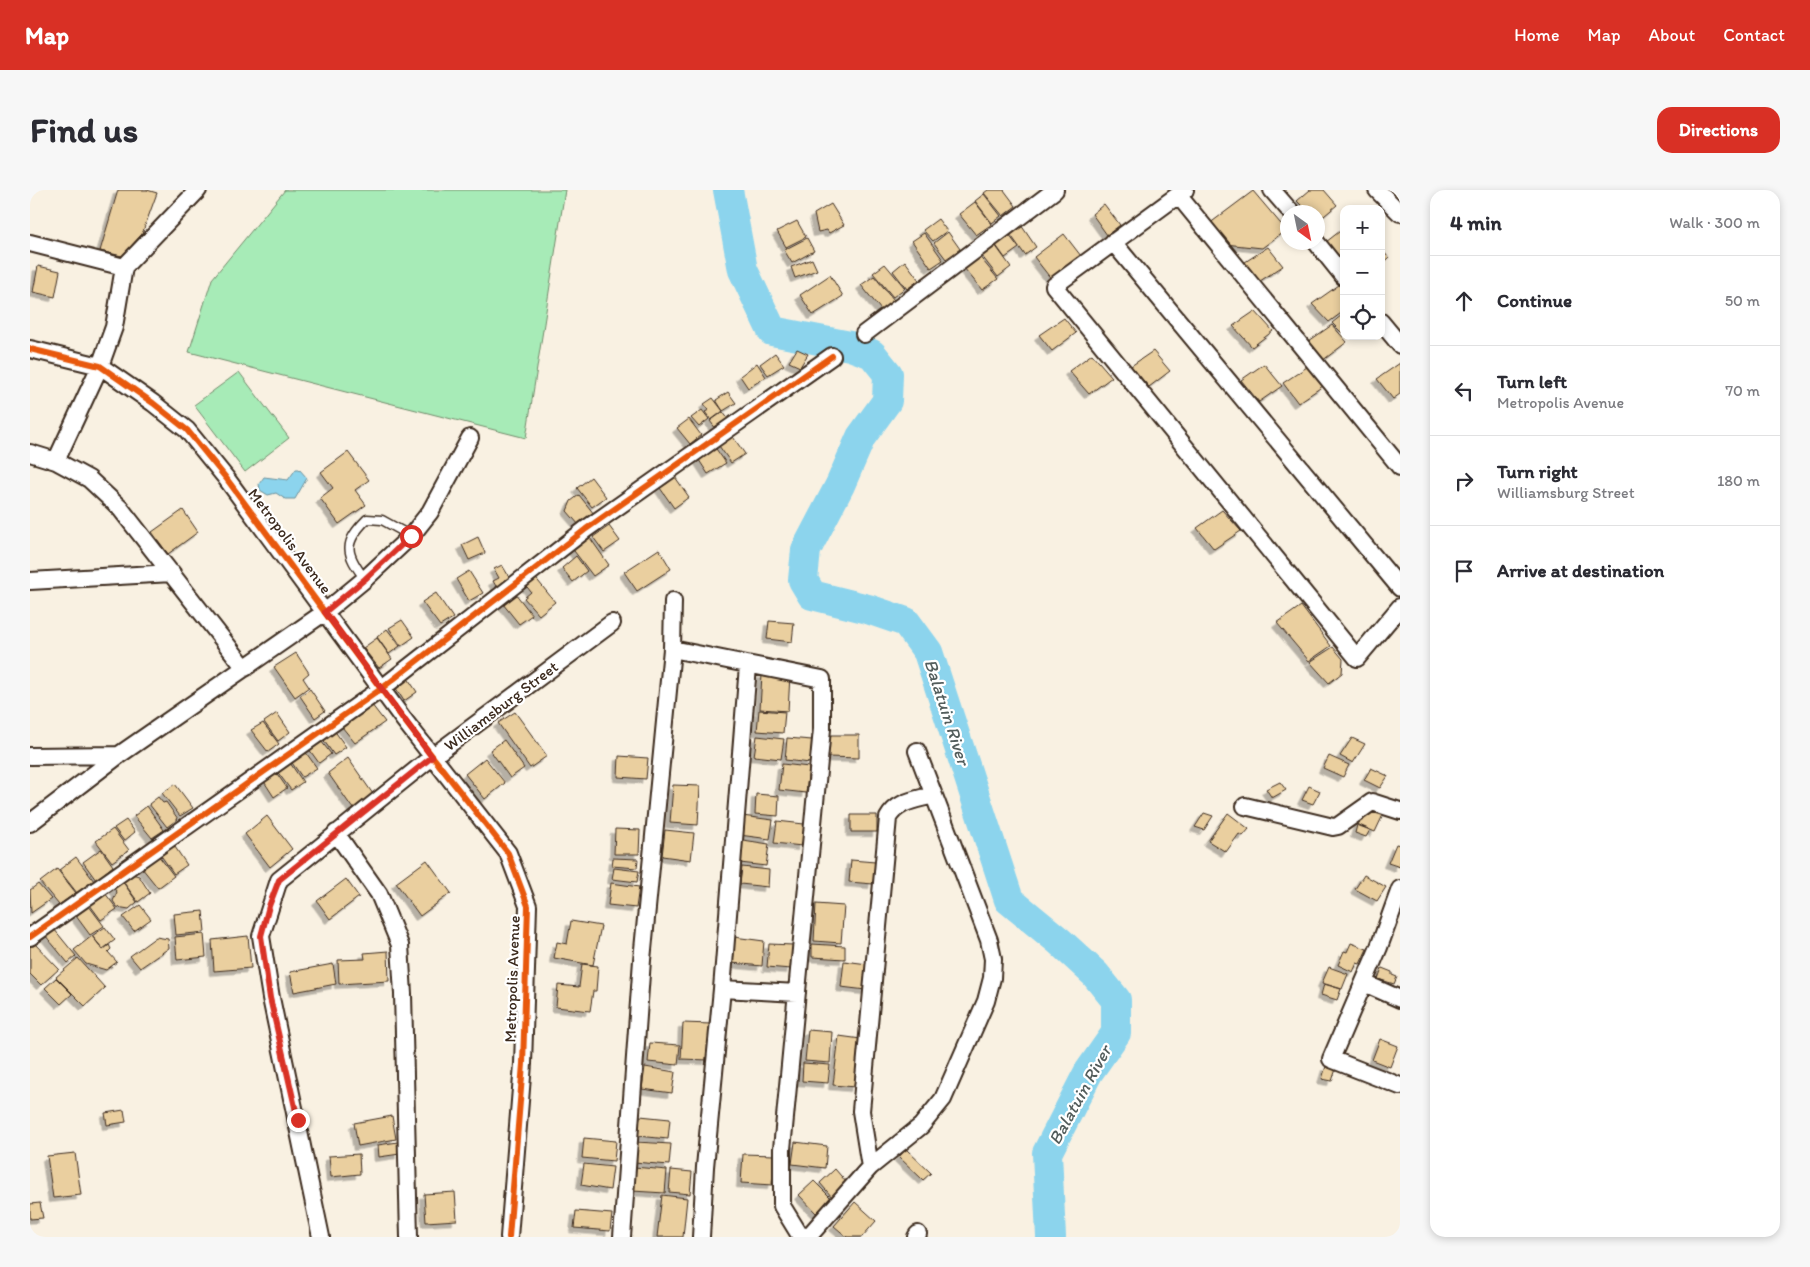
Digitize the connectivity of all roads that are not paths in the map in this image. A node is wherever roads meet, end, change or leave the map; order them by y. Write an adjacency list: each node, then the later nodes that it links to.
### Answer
1 (1054, 190): 14 (street)
2 (1272, 190): 6 (street)
3 (1377, 190): 7 (street)
4 (195, 191): 11 (street)
5 (1181, 193): 8 (street); 22 (street)
6 (1285, 205)
7 (1400, 212)
8 (1113, 242): 27 (street); 29 (street)
9 (30, 243): 11 (street)
10 (1323, 250): 12 (street)
11 (124, 267): 18 (street)
12 (1340, 271)
13 (1385, 327): 15 (street)
14 (864, 334)
15 (1400, 345)
16 (30, 349): 18 (street)
17 (832, 356): 35 (street)
18 (100, 366): 21 (street); 30 (street, Metropolis Avenue)
19 (470, 438): 23 (street)
20 (30, 454): 21 (street)
21 (56, 461): 24 (street)
22 (1400, 467)
23 (411, 536): 25 (street); 25 (lane)
24 (172, 573): 26 (street); 34 (street)
25 (365, 579): 30 (street)
26 (30, 581)
27 (1400, 588)
28 (673, 601): 32 (street)
29 (1400, 608)
30 (325, 612): 34 (street); 35 (street, Metropolis Avenue)
31 (612, 623): 39 (street, Williamsburg Street)
32 (672, 649): 33 (street); 56 (street)
33 (748, 666): 48 (street); 49 (street)
34 (245, 668): 38 (street)
35 (381, 689): 39 (street, Metropolis Avenue); 46 (street)
36 (917, 751): 40 (street)
37 (30, 756): 38 (street)
38 (119, 756): 43 (street)
39 (432, 757): 44 (street, Williamsburg Street); 55 (street, Metropolis Avenue)
40 (933, 795): 52 (street); 52 (street)
41 (1245, 806): 42 (street)
42 (1400, 810)
43 (30, 823)
44 (336, 832): 53 (street, Williamsburg Street); 54 (street)
45 (1398, 899): 47 (street)
46 (30, 937)
47 (1364, 983): 50 (street); 51 (street)
48 (722, 989): 49 (street); 57 (street)
49 (798, 993): 58 (street)
50 (1400, 999)
51 (1400, 1086)
52 (870, 1167): 59 (street)
53 (321, 1237)
54 (409, 1237)
55 (509, 1237)
56 (622, 1237)
57 (701, 1237)
58 (801, 1237)
59 (808, 1237)

